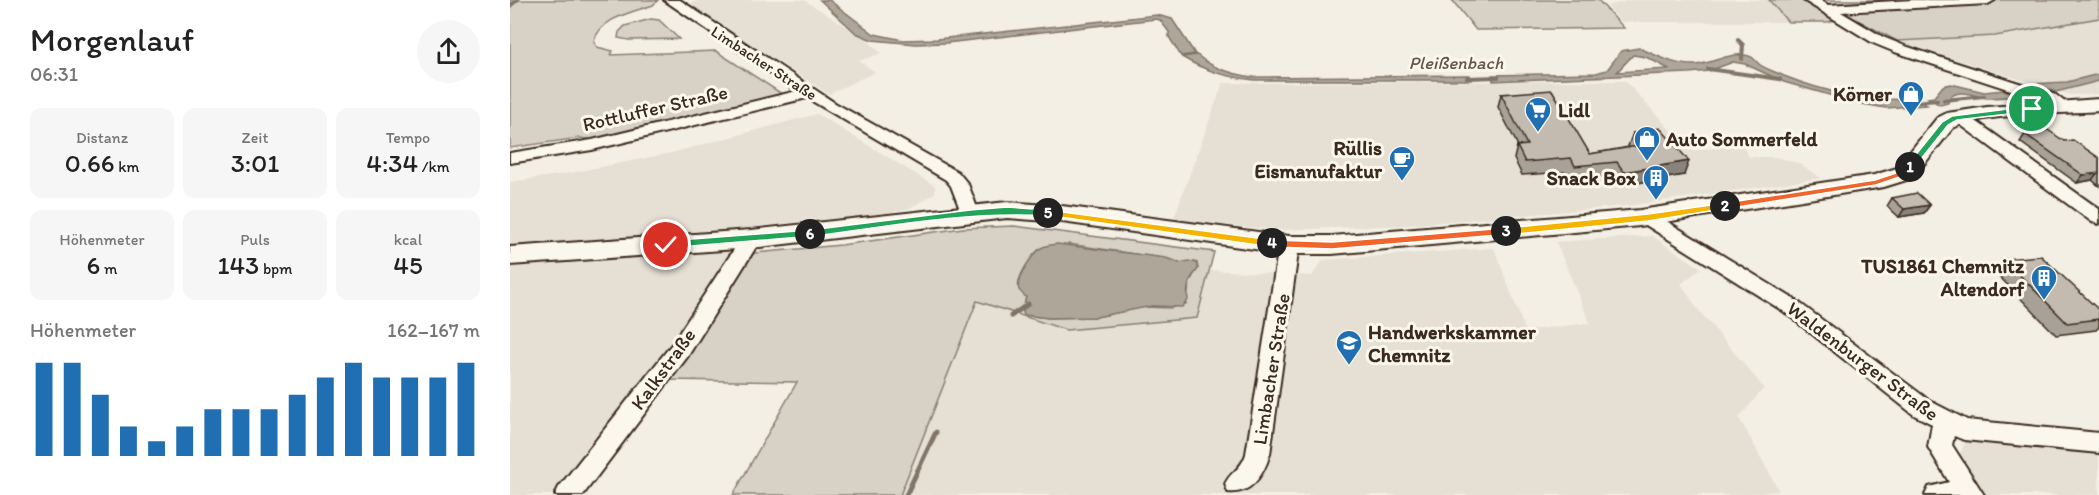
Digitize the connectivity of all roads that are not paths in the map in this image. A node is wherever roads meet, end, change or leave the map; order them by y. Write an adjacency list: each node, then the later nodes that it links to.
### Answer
1 (671, 0): 5 (street, Limbacher Straße)
2 (1809, 0): 4 (street)
3 (1988, 0): 4 (street)
4 (1825, 9): 6 (street)
5 (809, 93): 9 (street, Rottluffer Straße); 10 (street, Limbacher Straße)
6 (2056, 102): 7 (main road); 8 (main road)
7 (2099, 105)
8 (1960, 117): 11 (main road); 12 (street)
9 (510, 158)
10 (970, 213): 13 (main road); 14 (main road)
11 (1648, 218): 14 (main road); 16 (street, Waldenburger Straße)
12 (2099, 218)
13 (752, 239): 15 (main road); 20 (street, Kalkstraße)
14 (1289, 245): 18 (street, Limbacher Straße)
15 (510, 256)
16 (1944, 421): 17 (street, Waldenburger Straße); 19 (street)
17 (2099, 443)
18 (1237, 484)
19 (1969, 493): 21 (street)
20 (568, 495)
21 (1938, 495)

